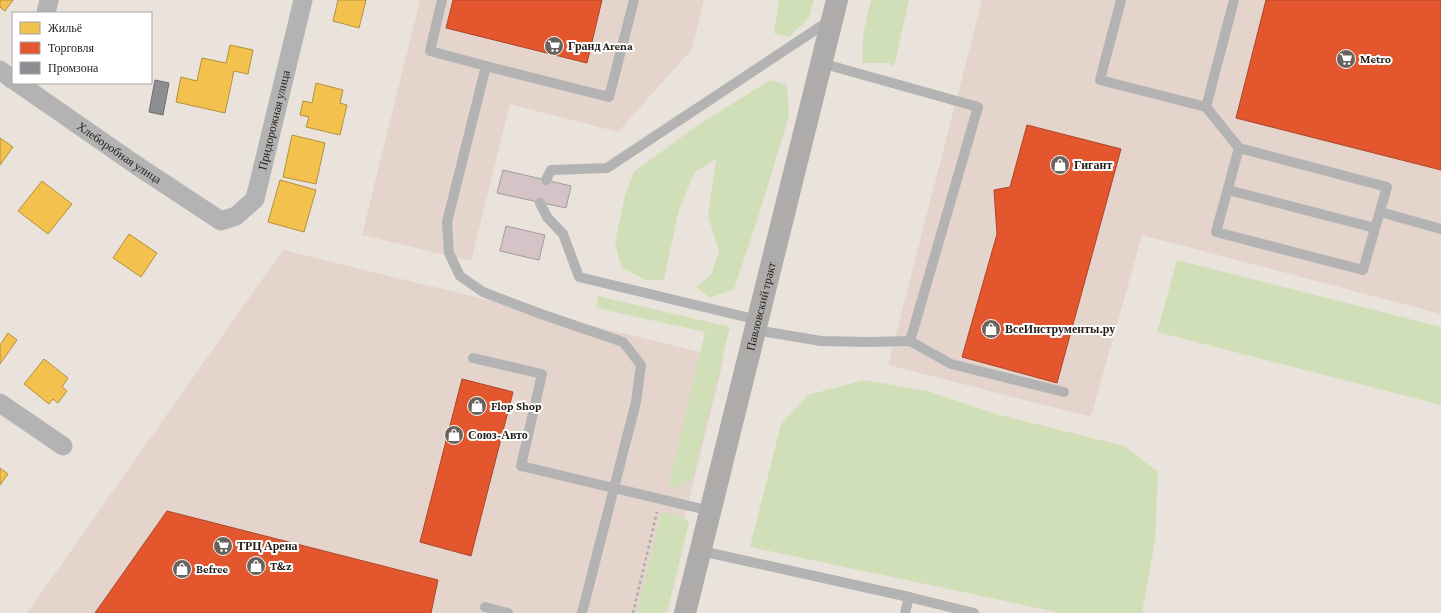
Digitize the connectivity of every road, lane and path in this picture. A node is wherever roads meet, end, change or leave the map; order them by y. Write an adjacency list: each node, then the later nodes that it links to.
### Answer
1 (49, 0): 8 (street)
2 (303, 0): 20 (street, Придорожная улица)
3 (442, 0): 10 (lane)
4 (634, 0): 10 (lane)
5 (1121, 0): 14 (lane)
6 (1234, 0): 14 (lane)
7 (835, 9): 9 (main road, Павловский тракт); 16 (lane)
8 (46, 12)
9 (821, 63): 23 (main road, Павловский тракт); 24 (lane)
10 (486, 66): 29 (lane)
11 (0, 70): 12 (street, Хлеборобная улица)
12 (12, 78)
13 (21, 84): 20 (street, Хлеборобная улица)
14 (1206, 107): 15 (lane)
15 (1239, 148): 17 (lane); 19 (lane)
16 (546, 180)
17 (1228, 190): 21 (lane); 21 (lane)
18 (540, 203): 23 (lane)
19 (1380, 212): 21 (lane); 22 (lane)
20 (221, 221)
21 (1375, 228)
22 (1441, 229)
23 (757, 325): 24 (lane); 31 (main road, Павловский тракт)
24 (910, 341): 26 (lane)
25 (473, 358): 29 (lane)
26 (1064, 392)
27 (0, 403): 28 (street)
28 (63, 446)
29 (615, 488): 30 (lane); 36 (lane)
30 (660, 499): 31 (lane); 37 (path)
31 (711, 511): 32 (main road, Павловский тракт)
32 (701, 550): 33 (lane); 38 (main road, Павловский тракт)
33 (909, 597): 39 (lane); 40 (lane)
34 (485, 607): 35 (lane)
35 (508, 613)
36 (582, 613)
37 (633, 613)
38 (685, 613)
39 (905, 613)
40 (974, 613)

